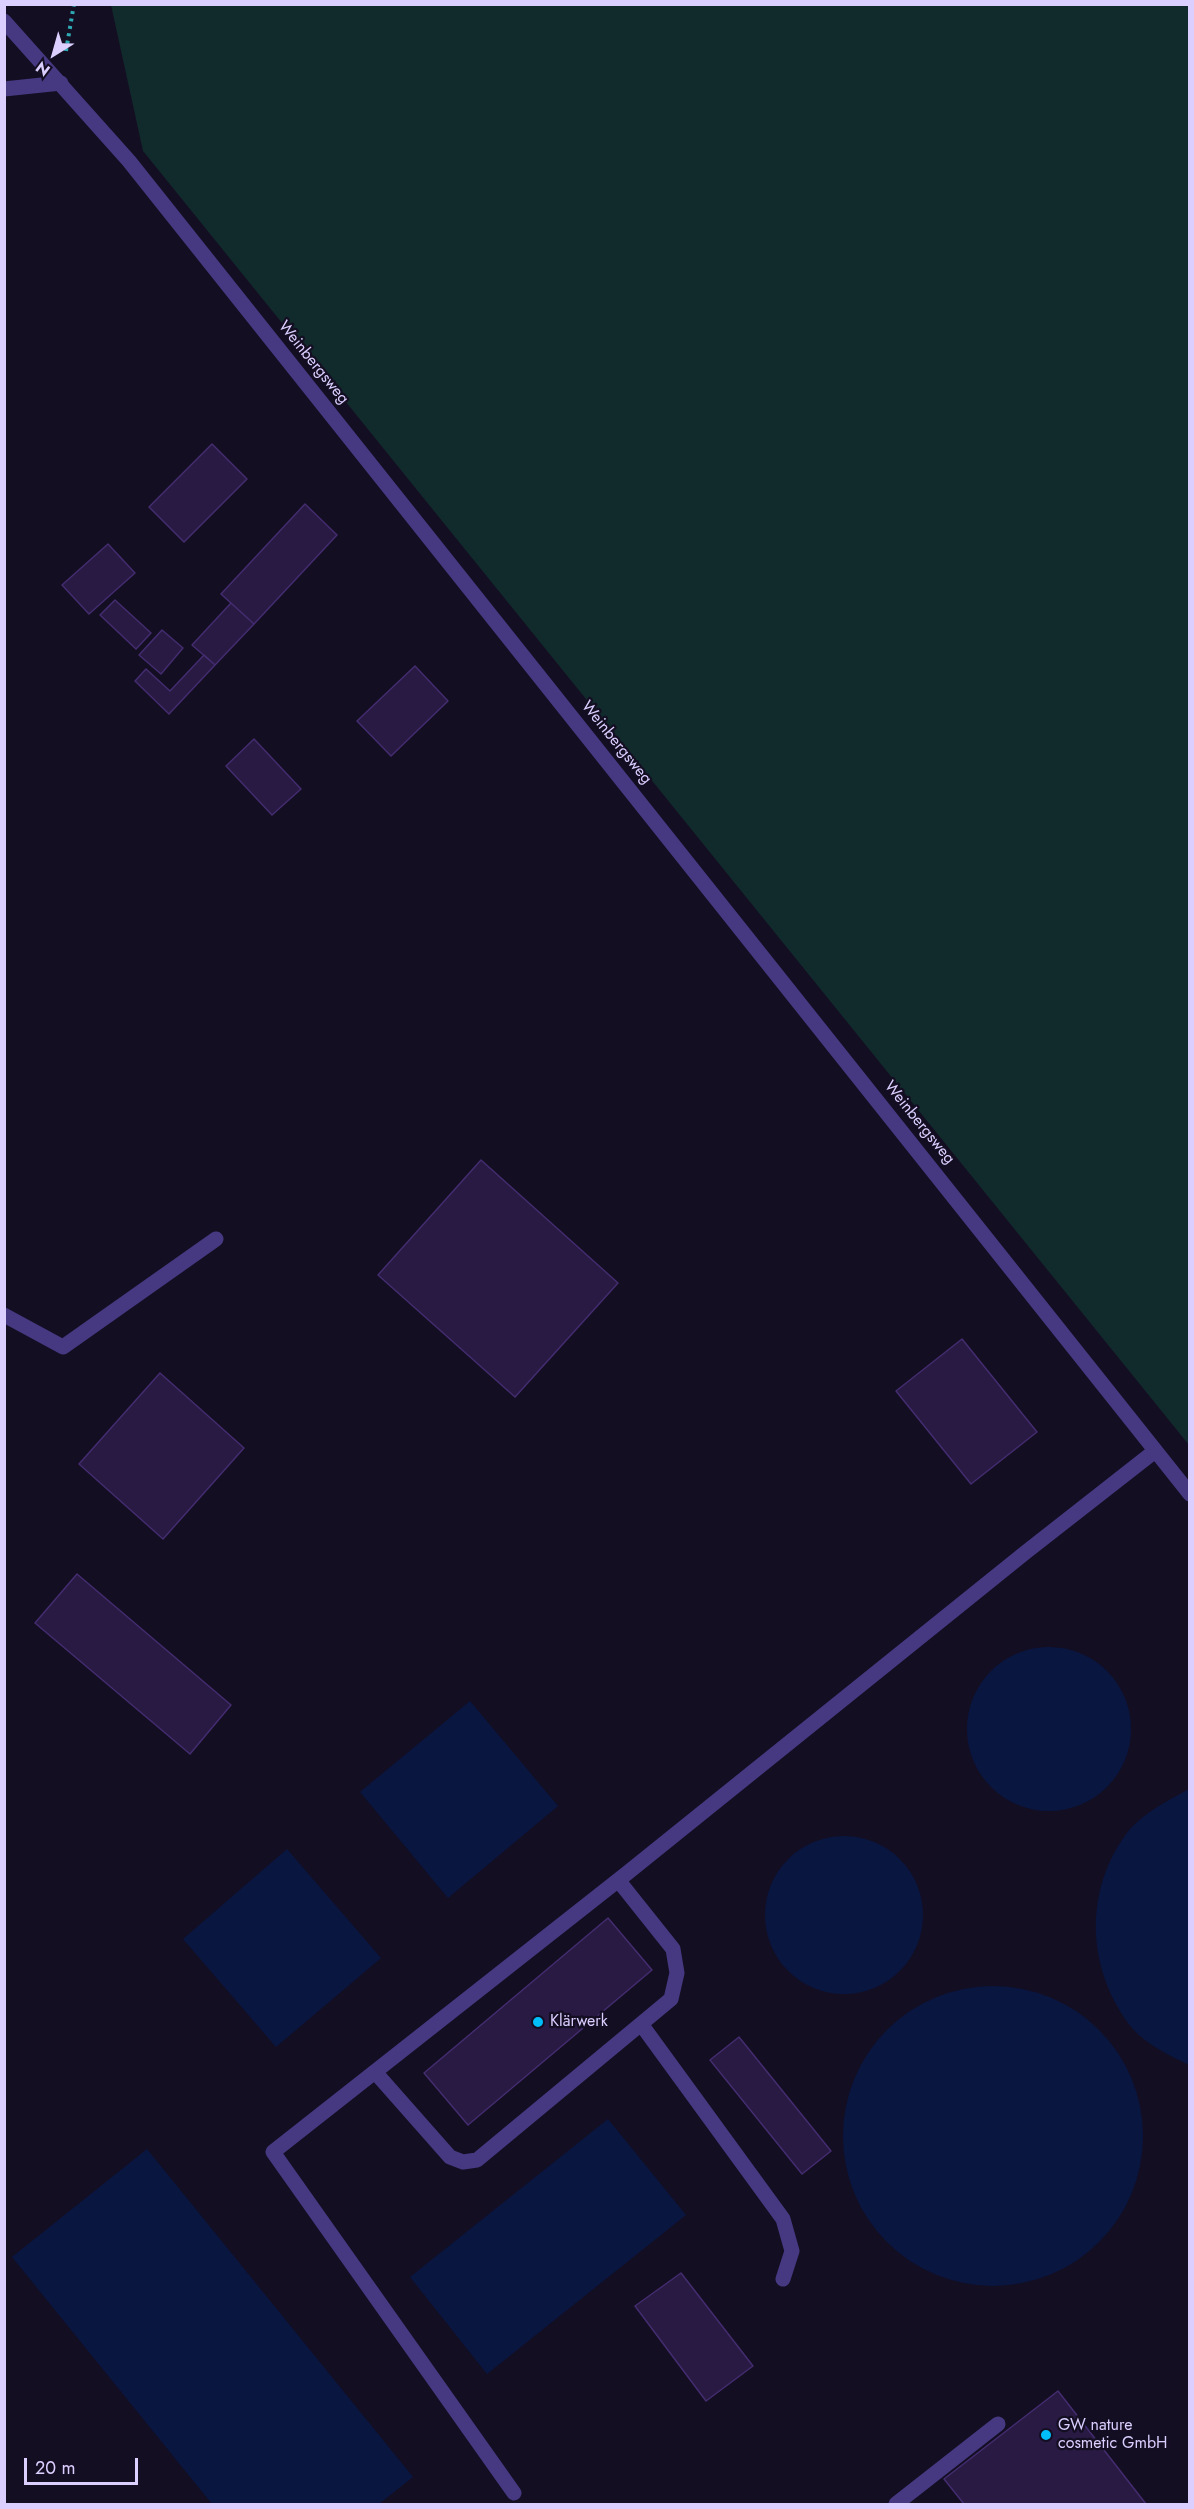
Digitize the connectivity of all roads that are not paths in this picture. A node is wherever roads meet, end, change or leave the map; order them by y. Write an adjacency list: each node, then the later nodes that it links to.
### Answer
1 (4, 21): 2 (street, Weinbergsweg)
2 (61, 83): 3 (street); 6 (street, Weinbergsweg)
3 (4, 89)
4 (216, 1239): 5 (street)
5 (4, 1315)
6 (1155, 1451): 7 (street, Weinbergsweg); 8 (street)
7 (1190, 1494)
8 (618, 1880): 9 (street); 10 (street)
9 (641, 2024): 10 (street); 11 (street)
10 (375, 2072): 13 (street)
11 (783, 2279)
12 (998, 2424): 14 (street)
13 (514, 2493)
14 (896, 2505)

